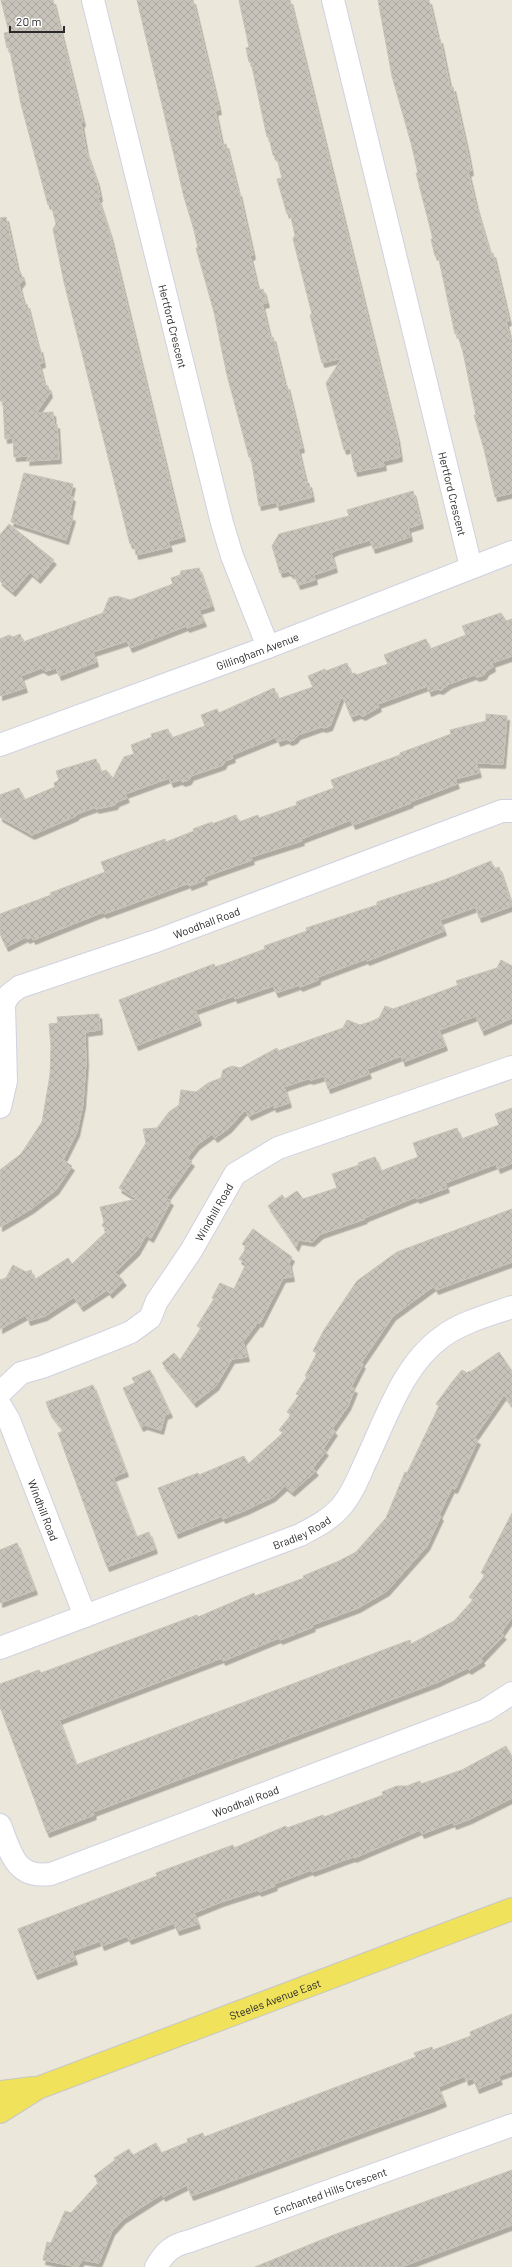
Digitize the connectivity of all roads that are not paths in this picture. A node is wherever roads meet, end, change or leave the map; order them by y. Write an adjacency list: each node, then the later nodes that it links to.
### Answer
1 (93, 0): 5 (street, Hertford Crescent)
2 (333, 0): 4 (street, Hertford Crescent)
3 (512, 552): 4 (street, Gillingham Avenue)
4 (471, 567): 5 (street, Gillingham Avenue)
5 (268, 647): 6 (street, Gillingham Avenue)
6 (0, 745)
7 (512, 810): 9 (street, Woodhall Road)
8 (512, 1067): 11 (street, Windhill Road)
9 (0, 1107)
10 (512, 1307): 13 (street, Bradley Road)
11 (0, 1393)
12 (0, 1405): 13 (street, Windhill Road)
13 (85, 1616): 14 (street, Bradley Road)
14 (0, 1648)
15 (512, 1693): 16 (street, Woodhall Road)
16 (0, 1825)
17 (512, 1909): 18 (main road, Steeles Avenue East)
18 (38, 2088): 19 (main road, Steeles Avenue East); 20 (main road, Steeles Avenue East)
19 (0, 2092)
20 (0, 2112)
21 (512, 2125): 22 (street, Enchanted Hills Crescent)
22 (156, 2267)

